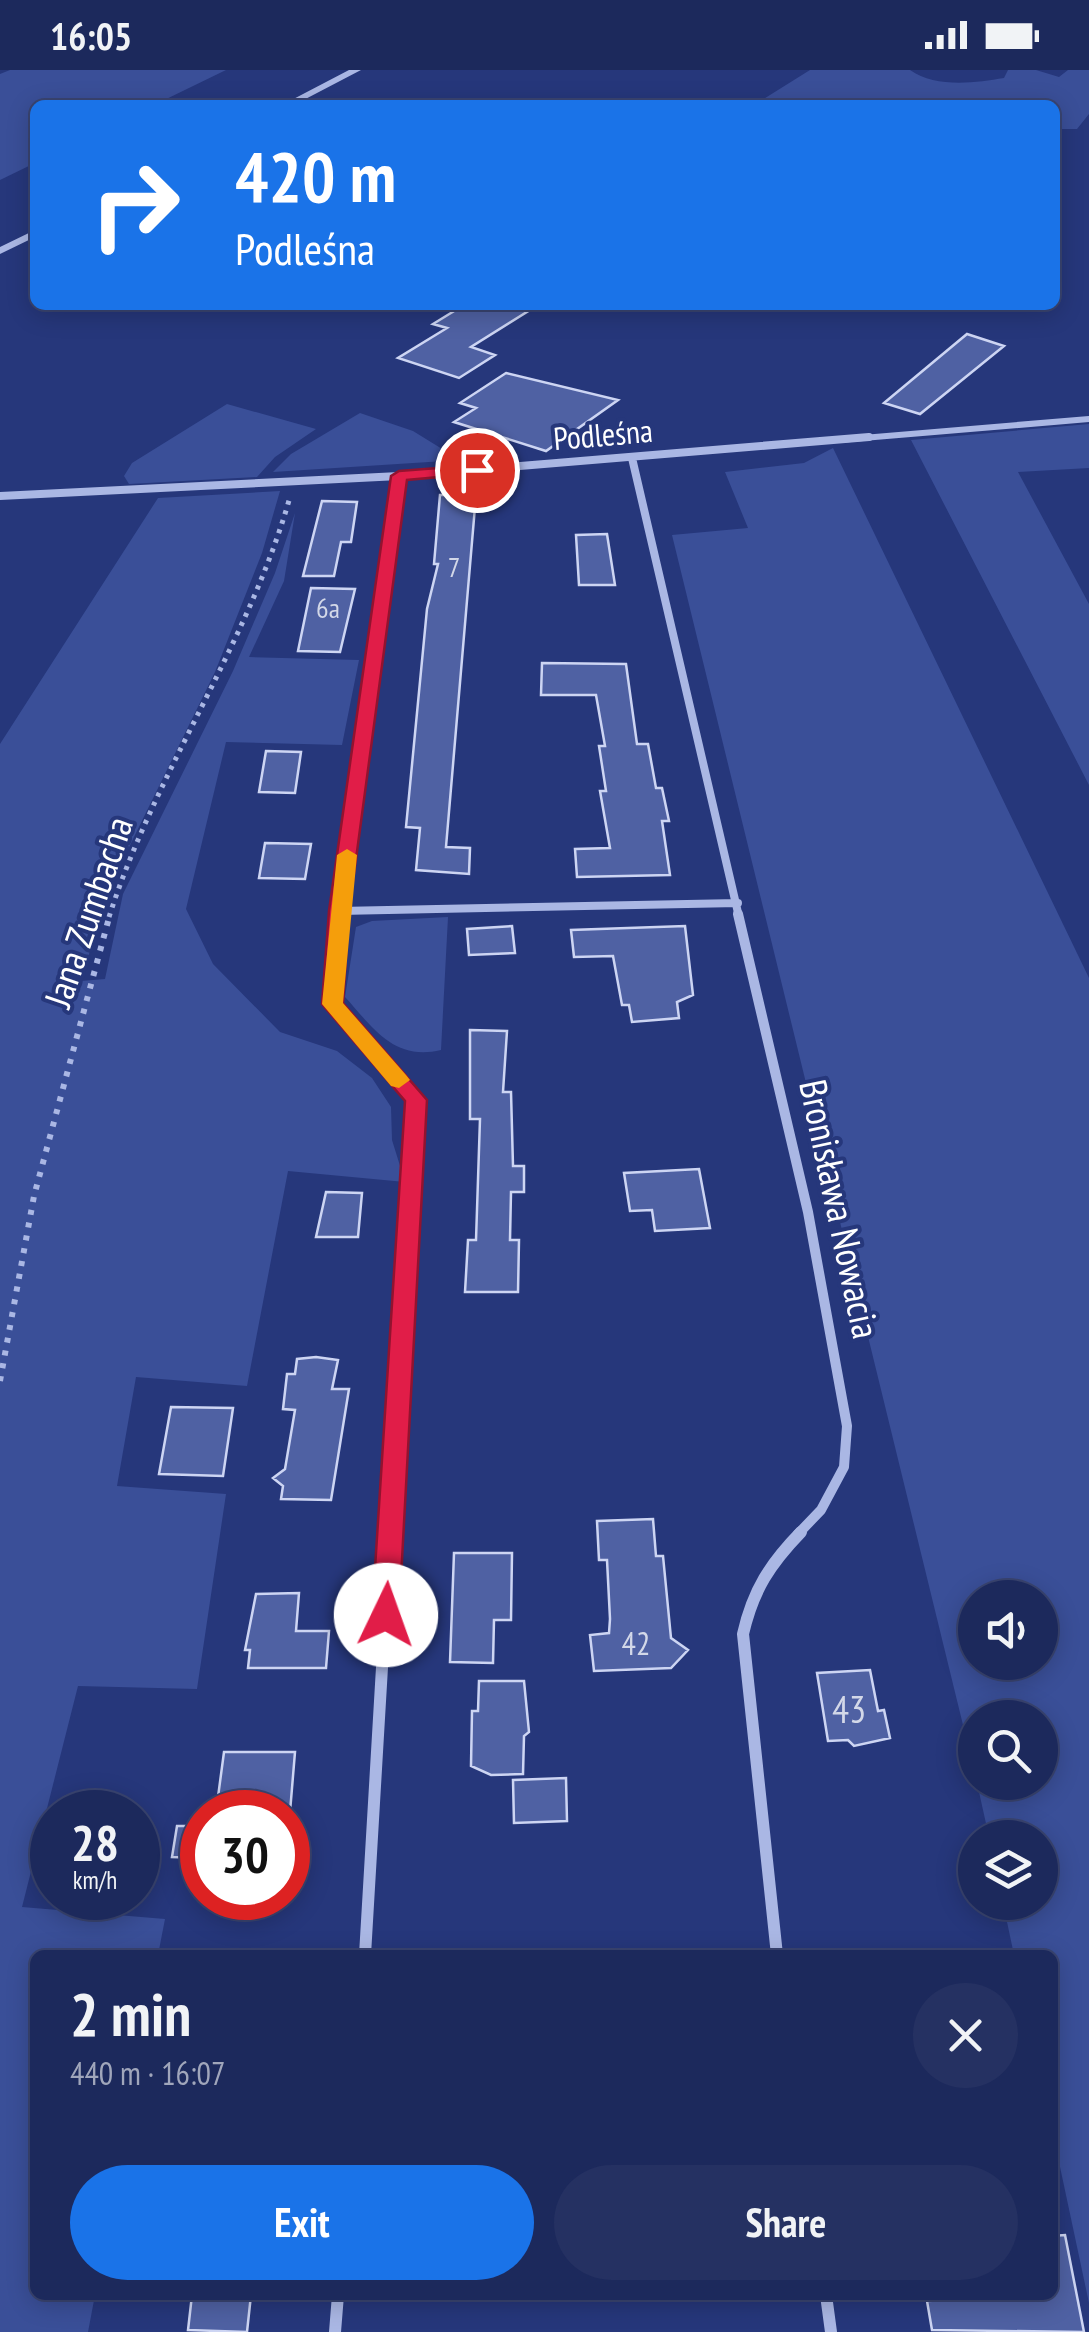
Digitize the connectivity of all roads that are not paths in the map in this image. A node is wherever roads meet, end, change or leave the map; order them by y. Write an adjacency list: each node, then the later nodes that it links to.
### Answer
1 (356, 70): 2 (street)
2 (297, 100)
3 (30, 236): 4 (street)
4 (0, 251)
5 (1089, 419): 6 (street, Podleśna)
6 (632, 458): 7 (street, Podleśna); 9 (street, Bronisława Nowacia)
7 (399, 476): 8 (street, Podleśna); 10 (street)
8 (0, 496)
9 (738, 902): 10 (street); 12 (street, Bronisława Nowacia)
10 (339, 911): 11 (street)
11 (365, 1950)
12 (777, 1950)
13 (337, 2300): 15 (street)
14 (827, 2300): 16 (street)
15 (334, 2332)
16 (832, 2332)

